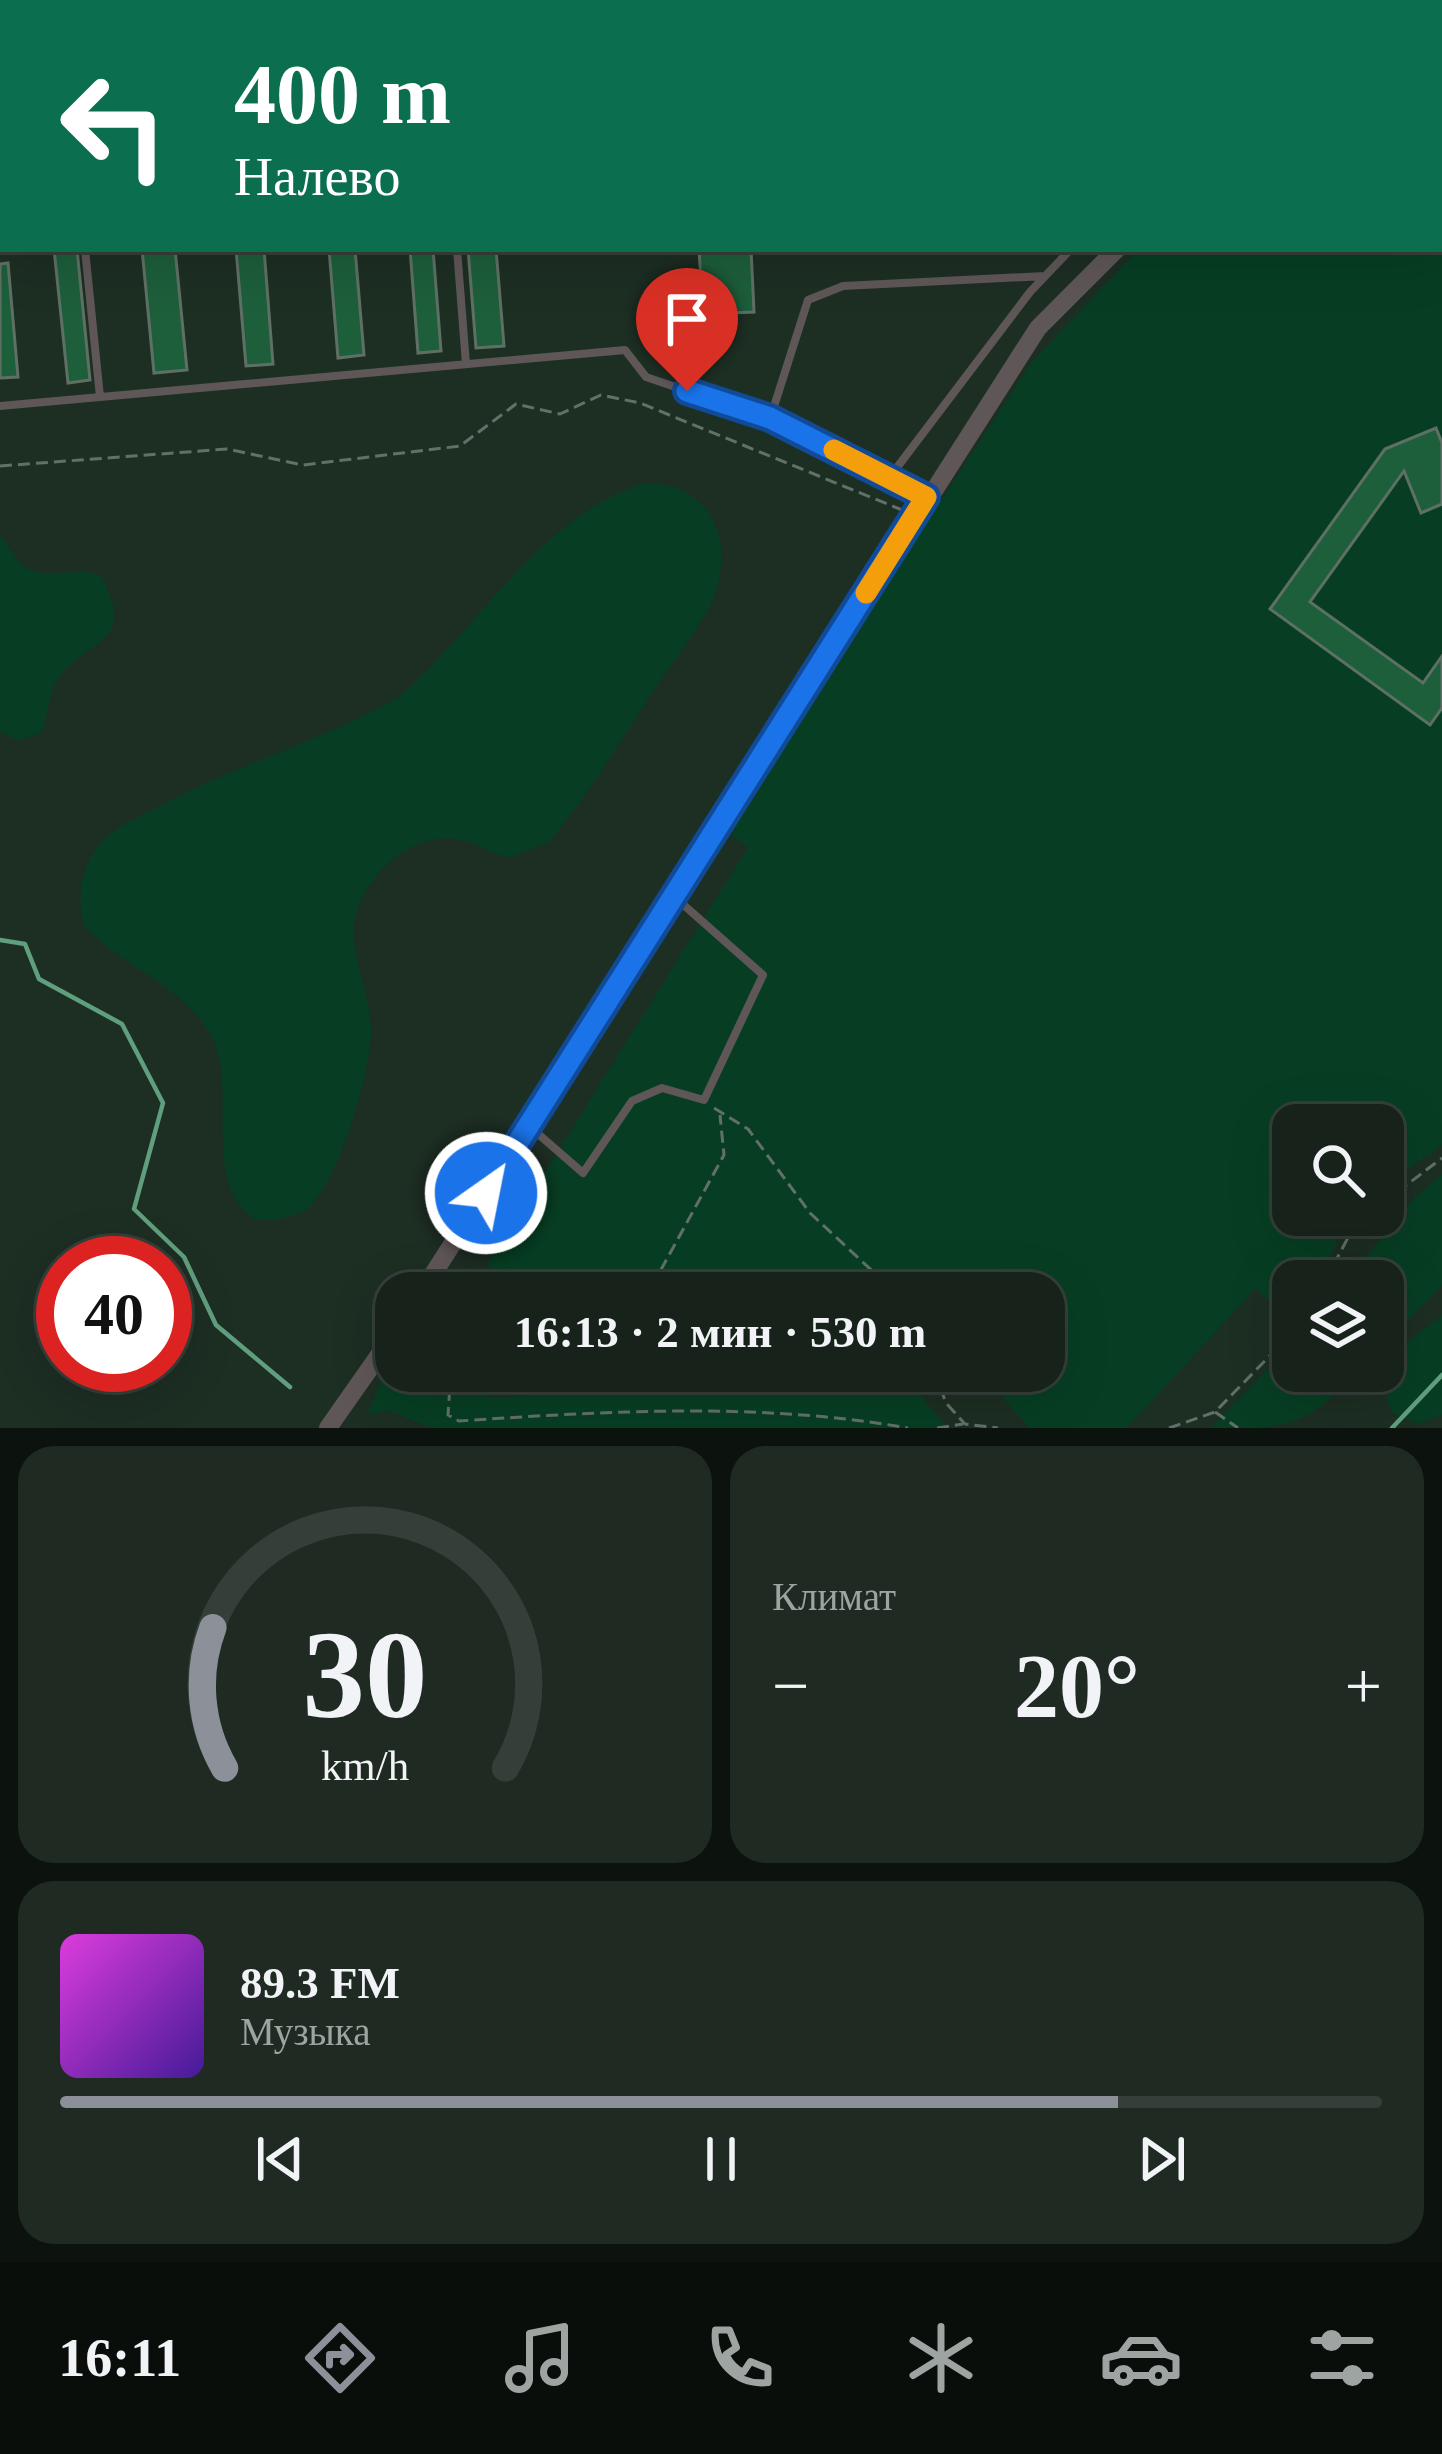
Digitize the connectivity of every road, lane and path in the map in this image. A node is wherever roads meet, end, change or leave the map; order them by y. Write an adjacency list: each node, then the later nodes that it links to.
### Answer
1 (85, 252): 7 (lane)
2 (457, 252): 6 (lane)
3 (1068, 252): 5 (lane)
4 (1114, 252): 12 (street)
5 (1045, 276): 9 (lane); 11 (lane)
6 (466, 364): 7 (lane); 9 (lane)
7 (100, 398): 8 (lane)
8 (0, 406)
9 (770, 418): 11 (lane)
10 (0, 466): 13 (path)
11 (889, 478): 12 (lane)
12 (926, 497): 13 (street)
13 (915, 515): 14 (street)
14 (677, 898): 15 (lane); 17 (street)
15 (704, 1100): 16 (path); 17 (lane)
16 (719, 1112): 21 (path); 22 (path)
17 (529, 1126): 20 (street)
18 (1442, 1159): 19 (path)
19 (1404, 1187)
20 (435, 1272)
21 (660, 1272)
22 (873, 1272)
23 (1272, 1354): 27 (path)
24 (375, 1361): 29 (street)
25 (450, 1392): 30 (path)
26 (942, 1392): 28 (path)
27 (1215, 1412): 33 (path); 34 (path)
28 (965, 1424): 31 (path); 32 (path)
29 (328, 1428)
30 (908, 1428)
31 (937, 1428)
32 (998, 1428)
33 (1169, 1428)
34 (1238, 1428)

